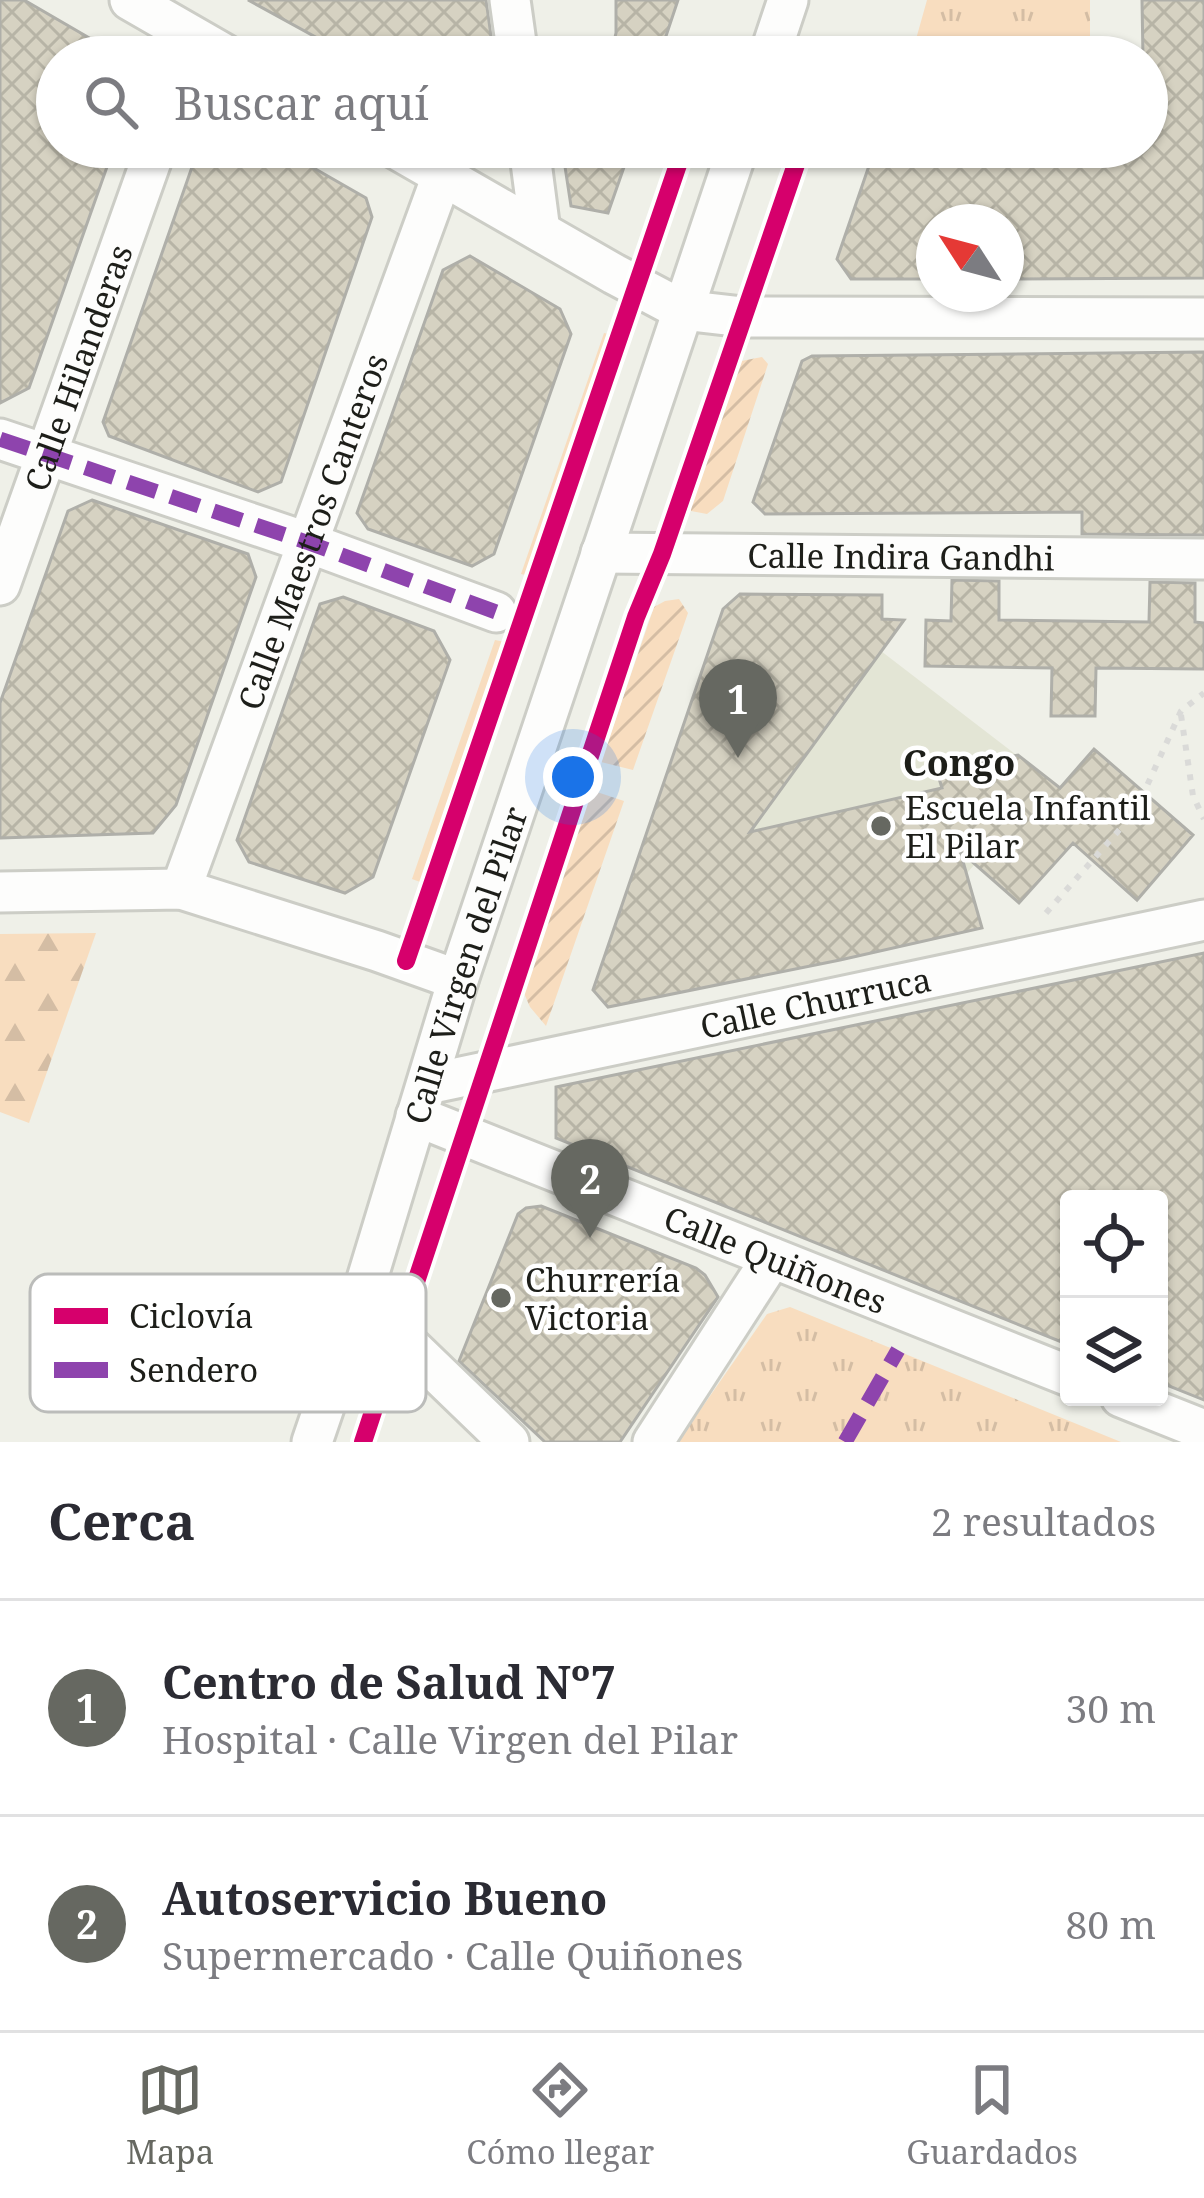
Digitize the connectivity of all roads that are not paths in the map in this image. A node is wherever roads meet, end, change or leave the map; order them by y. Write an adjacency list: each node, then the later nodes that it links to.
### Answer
1 (130, 0): 4 (street)
2 (510, 0): 5 (street)
3 (788, 0): 6 (street)
4 (183, 36)
5 (515, 36)
6 (776, 36)
7 (149, 168): 16 (street, Calle Hilanderas)
8 (428, 168): 11 (street)
9 (532, 168): 12 (street)
10 (731, 168): 13 (street, Calle Virgen del Pilar)
11 (442, 176): 12 (street); 17 (street, Calle Maestros Canteros)
12 (540, 231): 13 (street)
13 (682, 310): 14 (street); 18 (street, Calle Virgen del Pilar)
14 (1204, 319)
15 (0, 439): 16 (street)
16 (48, 456): 17 (street); 20 (street, Calle Hilanderas)
17 (309, 543): 21 (street); 22 (street, Calle Maestros Canteros)
18 (601, 553): 19 (street, Calle Indira Gandhi); 25 (street, Calle Virgen del Pilar)
19 (1204, 560)
20 (0, 585)
21 (496, 612)
22 (182, 889): 23 (street); 25 (street)
23 (0, 892)
24 (1204, 920): 26 (street, Calle Churruca)
25 (458, 980): 26 (street, Calle Virgen del Pilar)
26 (422, 1100): 27 (street, Calle Quiñones); 28 (street, Calle Virgen del Pilar)
27 (772, 1258): 30 (street, Calle Quiñones); 36 (street)
28 (369, 1274)
29 (426, 1362): 35 (street)
30 (1060, 1372)
31 (1140, 1406): 33 (street)
32 (322, 1412): 34 (street, Calle Virgen del Pilar)
33 (1193, 1432)
34 (312, 1442)
35 (508, 1442)
36 (653, 1442)

